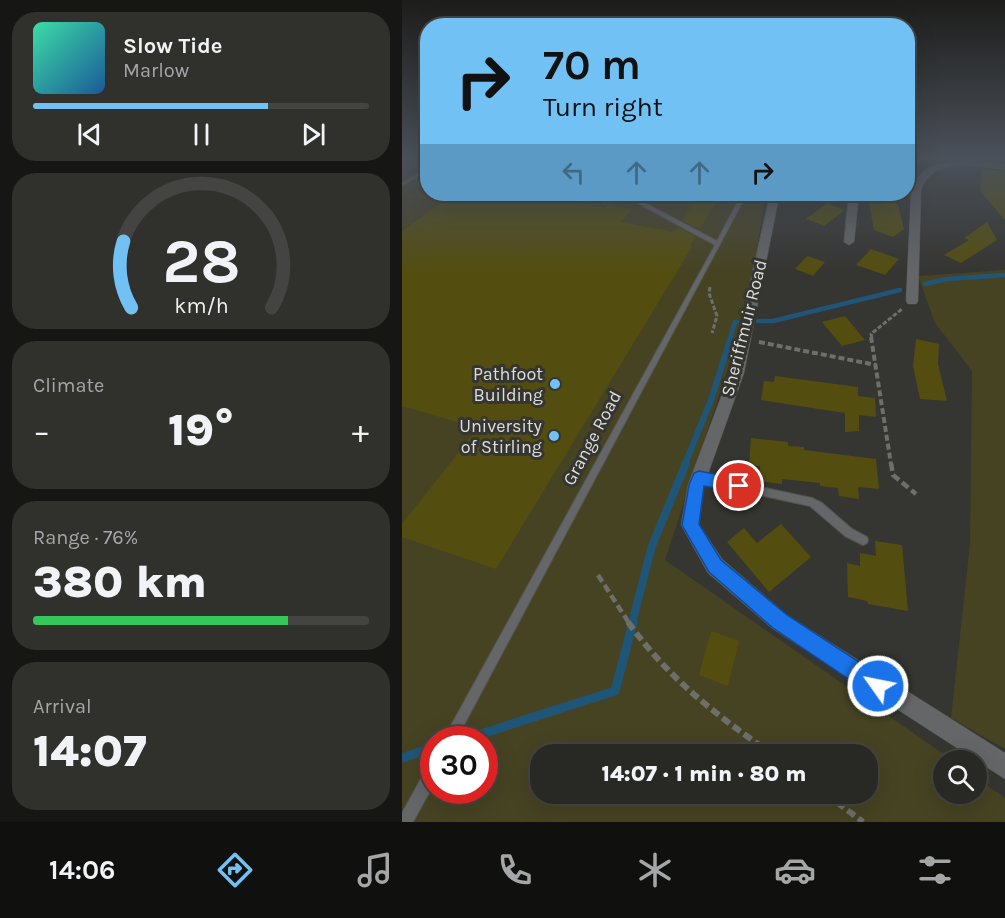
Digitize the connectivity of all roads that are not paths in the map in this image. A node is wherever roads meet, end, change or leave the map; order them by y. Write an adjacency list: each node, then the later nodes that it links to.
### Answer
1 (638, 201): 7 (lane)
2 (740, 201): 7 (lane, Grange Road)
3 (774, 201): 9 (street, Sheriffmuir Road)
4 (853, 201): 6 (street)
5 (912, 201): 8 (street)
6 (849, 242)
7 (718, 244): 11 (lane, Grange Road)
8 (912, 302)
9 (699, 478): 10 (lane); 12 (street, Sheriffmuir Road)
10 (863, 540)
11 (457, 726)
12 (1005, 767)
13 (420, 795): 14 (lane)
14 (405, 822)

